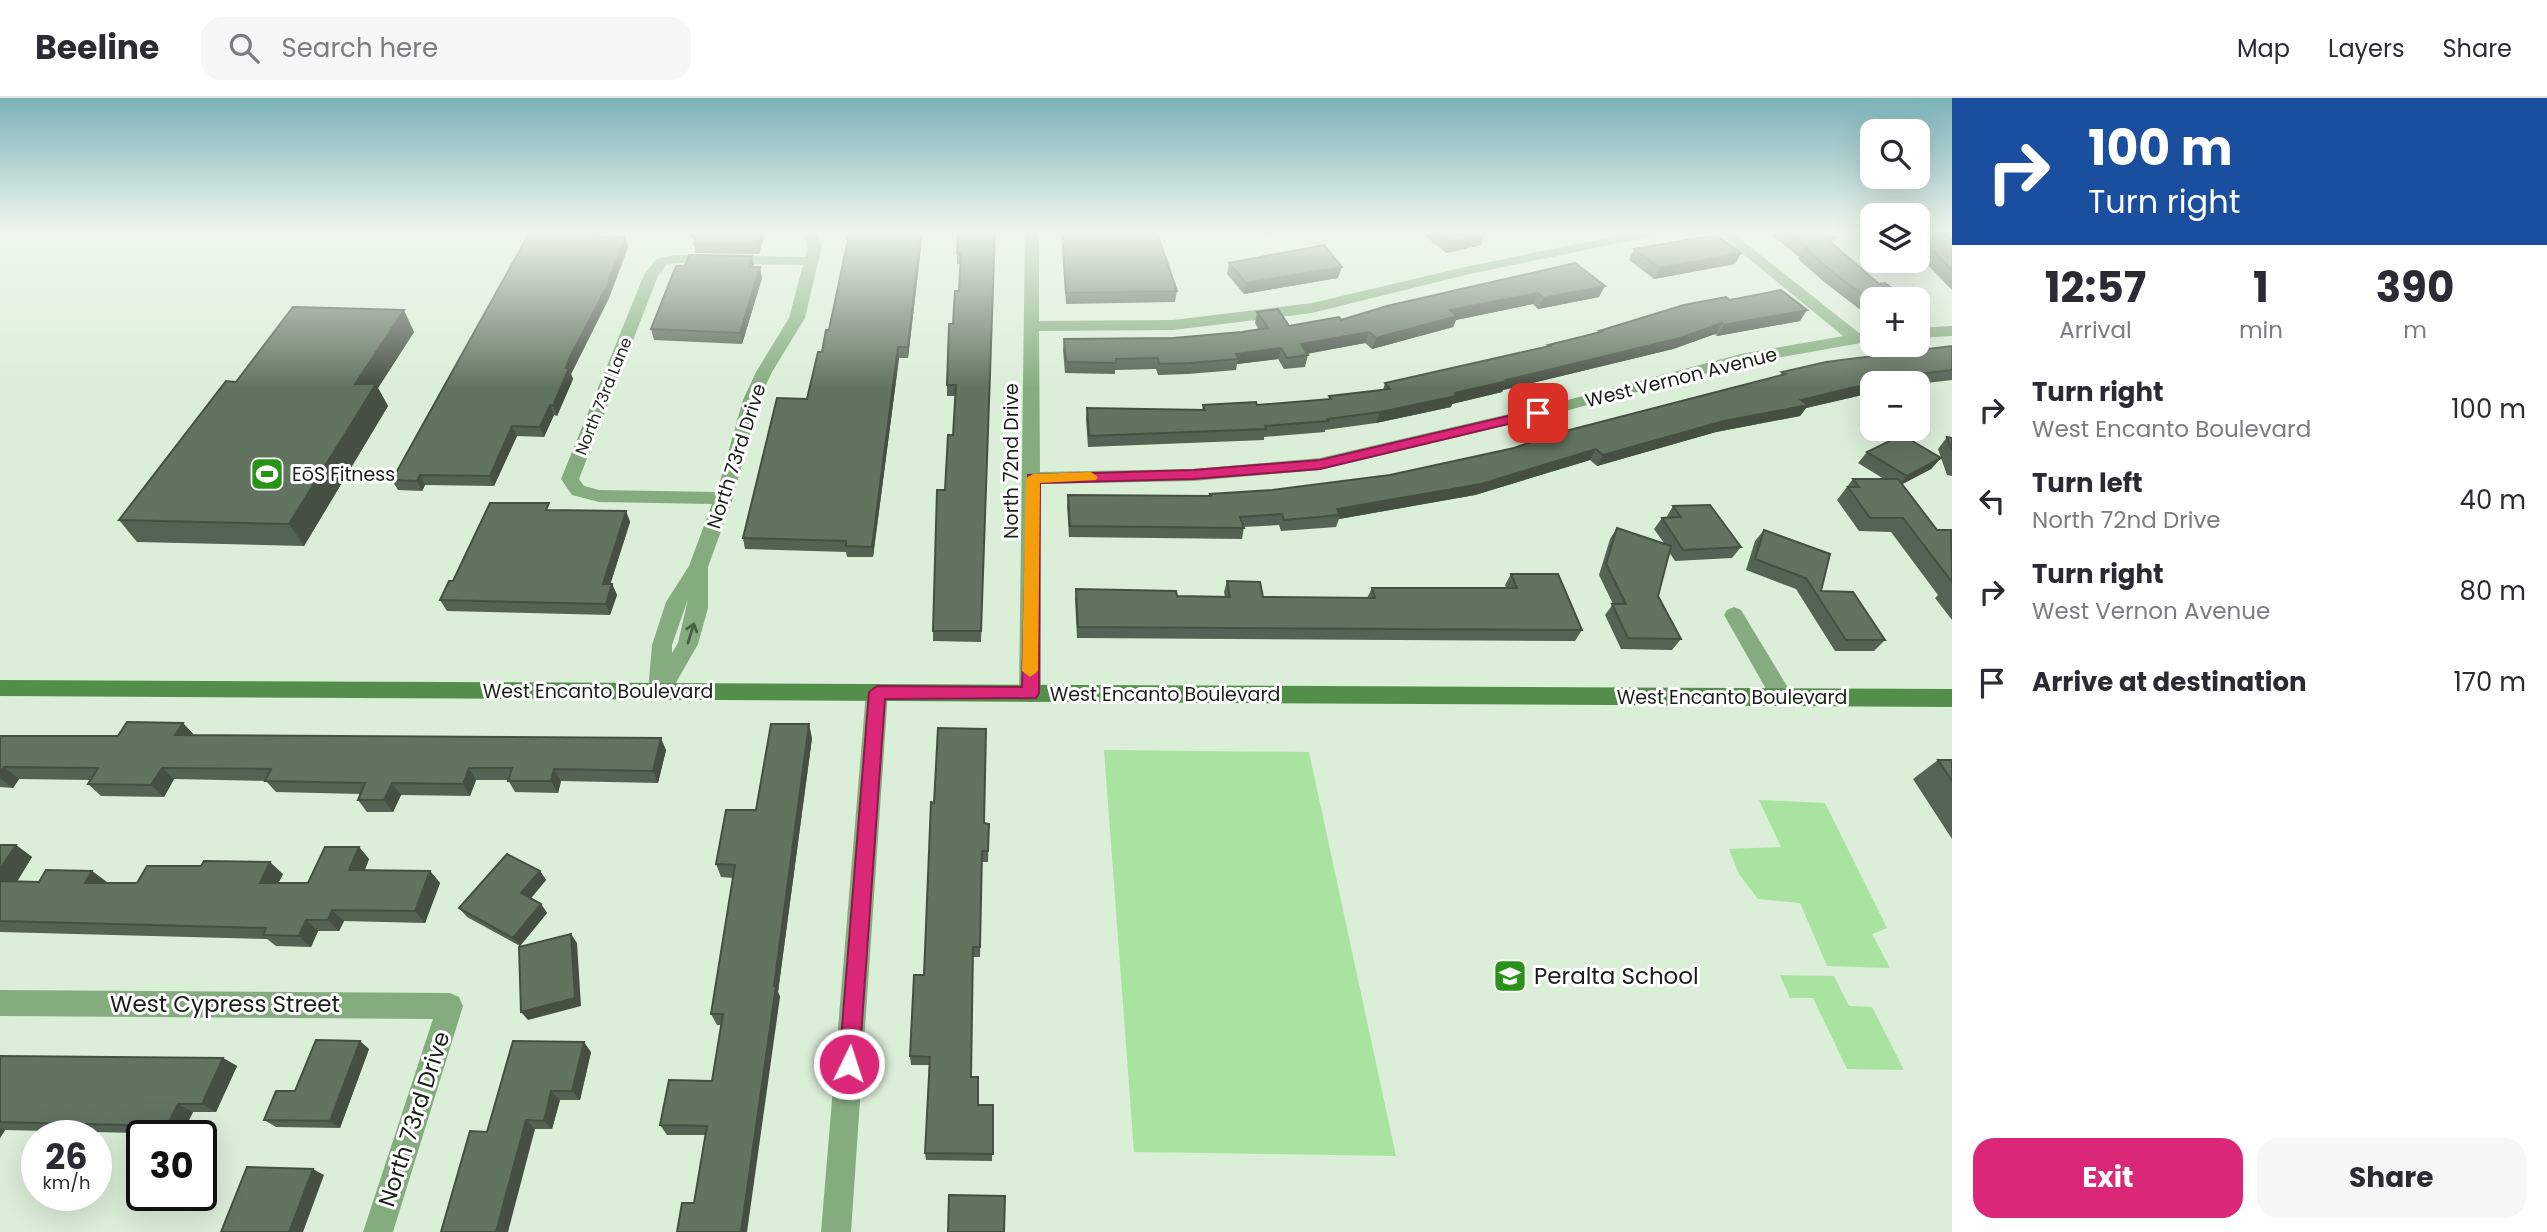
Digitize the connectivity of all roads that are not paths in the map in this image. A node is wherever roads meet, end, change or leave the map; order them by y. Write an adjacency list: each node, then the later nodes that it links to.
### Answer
1 (649, 283): 12 (street, North 73rd Lane)
2 (806, 283): 12 (street, North 73rd Drive)
3 (1031, 283): 6 (street, North 72nd Drive)
4 (1416, 283): 6 (street)
5 (1792, 283): 9 (street)
6 (1031, 326): 11 (street, North 72nd Drive)
7 (1952, 331): 8 (street)
8 (1930, 332)
9 (1860, 334)
10 (1860, 338): 11 (street, West Vernon Avenue)
11 (1033, 478): 17 (street, North 72nd Drive)
12 (724, 498): 15 (street, North 73rd Drive)
13 (1734, 615): 18 (street)
14 (0, 688): 15 (street, West Encanto Boulevard)
15 (659, 691): 16 (street, West Encanto Boulevard)
16 (877, 692): 17 (street, West Encanto Boulevard); 23 (street)
17 (1030, 693): 18 (street, West Encanto Boulevard)
18 (1782, 697): 19 (street, West Encanto Boulevard)
19 (1952, 698)
20 (0, 1003): 21 (street, West Cypress Street)
21 (450, 1006): 22 (street, North 73rd Drive)
22 (378, 1232)
23 (836, 1232)

